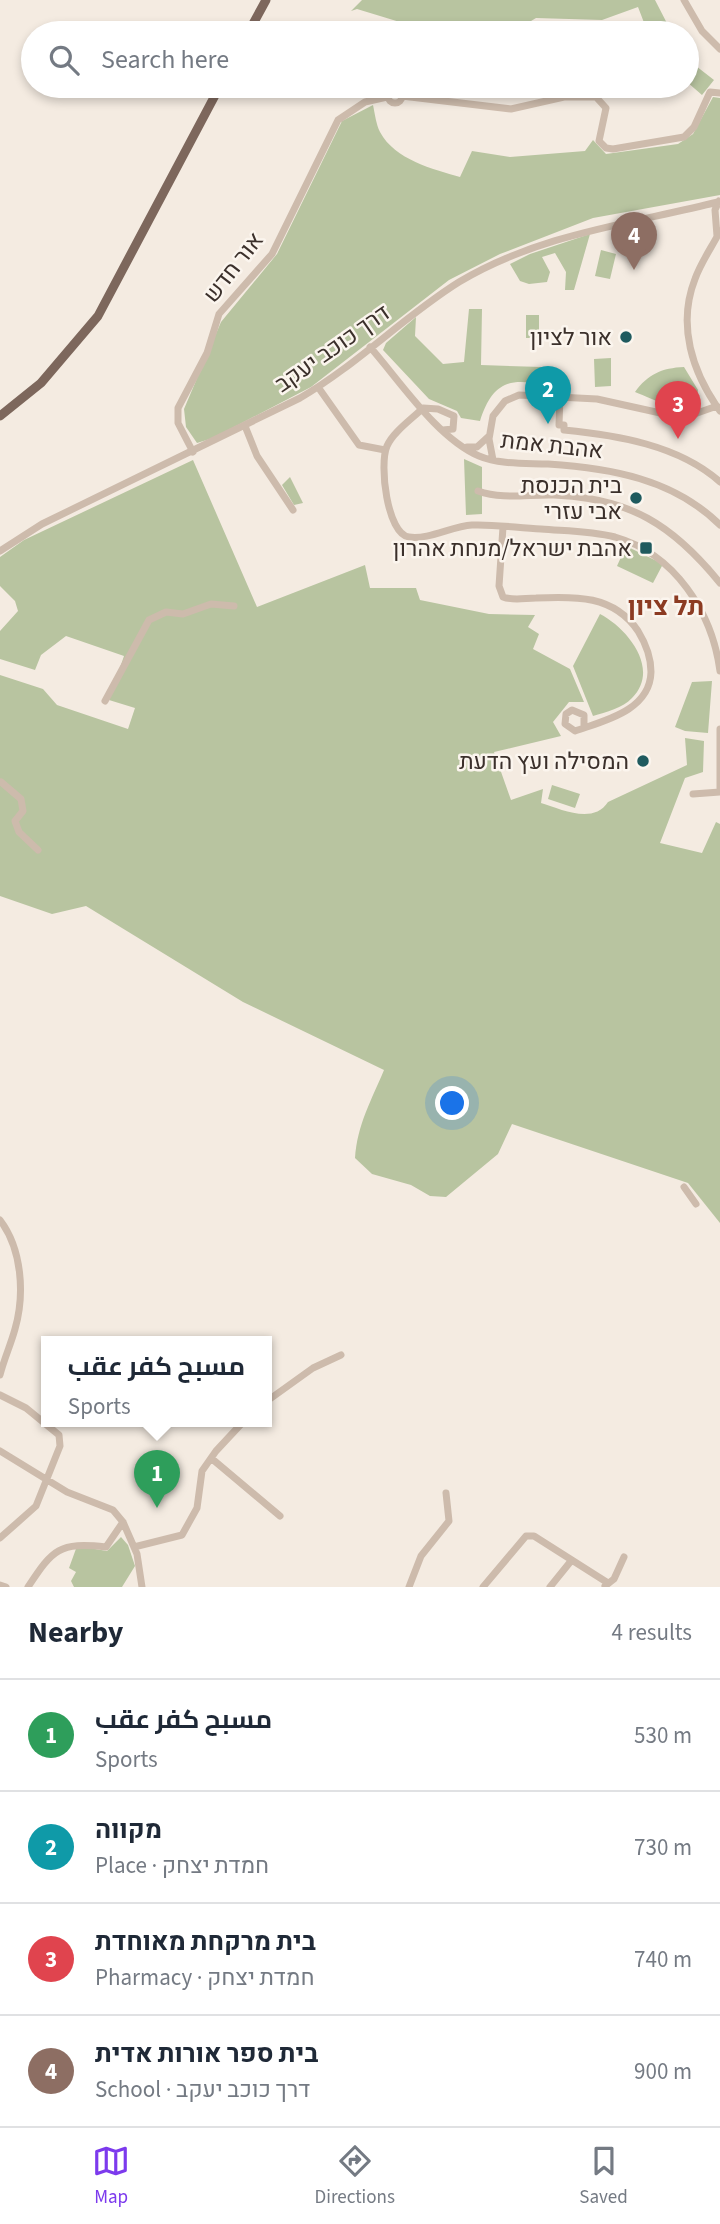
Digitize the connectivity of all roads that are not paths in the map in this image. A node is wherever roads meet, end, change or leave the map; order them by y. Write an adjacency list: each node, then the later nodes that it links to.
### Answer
1 (266, 0): 3 (main road)
2 (684, 0): 4 (street)
3 (255, 21)
4 (696, 21)
5 (699, 26): 6 (street)
6 (720, 49)
7 (720, 93): 12 (street, אור חדש)
8 (214, 98): 22 (main road)
9 (383, 98): 28 (street, אור חדש)
10 (418, 98): 11 (street, אור חדש)
11 (560, 98)
12 (593, 98)
13 (719, 202): 14 (street, דרך כוכב יעקב); 15 (street)
14 (696, 208): 15 (street, דרך כוכב יעקב); 17 (street, דרך כוכב יעקב)
15 (718, 216): 16 (street)
16 (719, 234): 21 (street)
17 (370, 347): 18 (street, דרך כוכב יעקב); 20 (street, אהבת אמת)
18 (318, 387): 23 (street, דרך כוכב יעקב); 27 (street)
19 (560, 396): 21 (street); 25 (street); 30 (street)
20 (423, 408): 24 (street, אהבת אמת); 24 (street); 27 (street)
21 (718, 409)
22 (0, 416)
23 (244, 426): 28 (street, דרך כוכב יעקב); 32 (street)
24 (443, 430): 26 (street, אהבת אמת)
25 (489, 436): 26 (street); 29 (street)
26 (465, 447): 29 (street, אהבת אמת)
27 (385, 450): 34 (street)
28 (193, 452): 35 (street, דרך כוכב יעקב)
29 (493, 460): 33 (street, אהבת אמת)
30 (720, 482)
31 (478, 491): 36 (street)
32 (293, 510)
33 (720, 525)
34 (503, 527): 38 (street); 40 (street)
35 (0, 551)
36 (720, 583)
37 (234, 606): 39 (street)
38 (720, 671)
39 (105, 701)
40 (584, 722)
41 (720, 729): 42 (street)
42 (720, 762): 44 (street)
43 (1, 782): 46 (street)
44 (720, 790): 45 (street)
45 (693, 794)
46 (38, 850)
47 (684, 1187): 48 (street)
48 (695, 1204)
49 (0, 1220): 51 (street)
50 (341, 1355): 53 (street)
51 (0, 1375)
52 (0, 1395): 54 (street)
53 (272, 1397)
54 (41, 1420)
55 (49, 1427): 59 (street)
56 (239, 1427): 58 (street)
57 (0, 1451): 59 (street)
58 (211, 1458): 61 (street); 64 (street)
59 (46, 1479): 62 (street); 63 (street)
60 (446, 1493): 72 (street)
61 (280, 1517)
62 (123, 1522): 64 (street); 70 (street)
63 (0, 1538)
64 (134, 1547): 71 (street)
65 (624, 1558): 68 (street)
66 (571, 1561): 68 (street); 73 (street); 74 (street)
67 (0, 1585): 69 (street)
68 (606, 1585)
69 (6, 1587)
70 (28, 1587)
71 (142, 1587)
72 (410, 1587)
73 (483, 1587)
74 (551, 1587)

